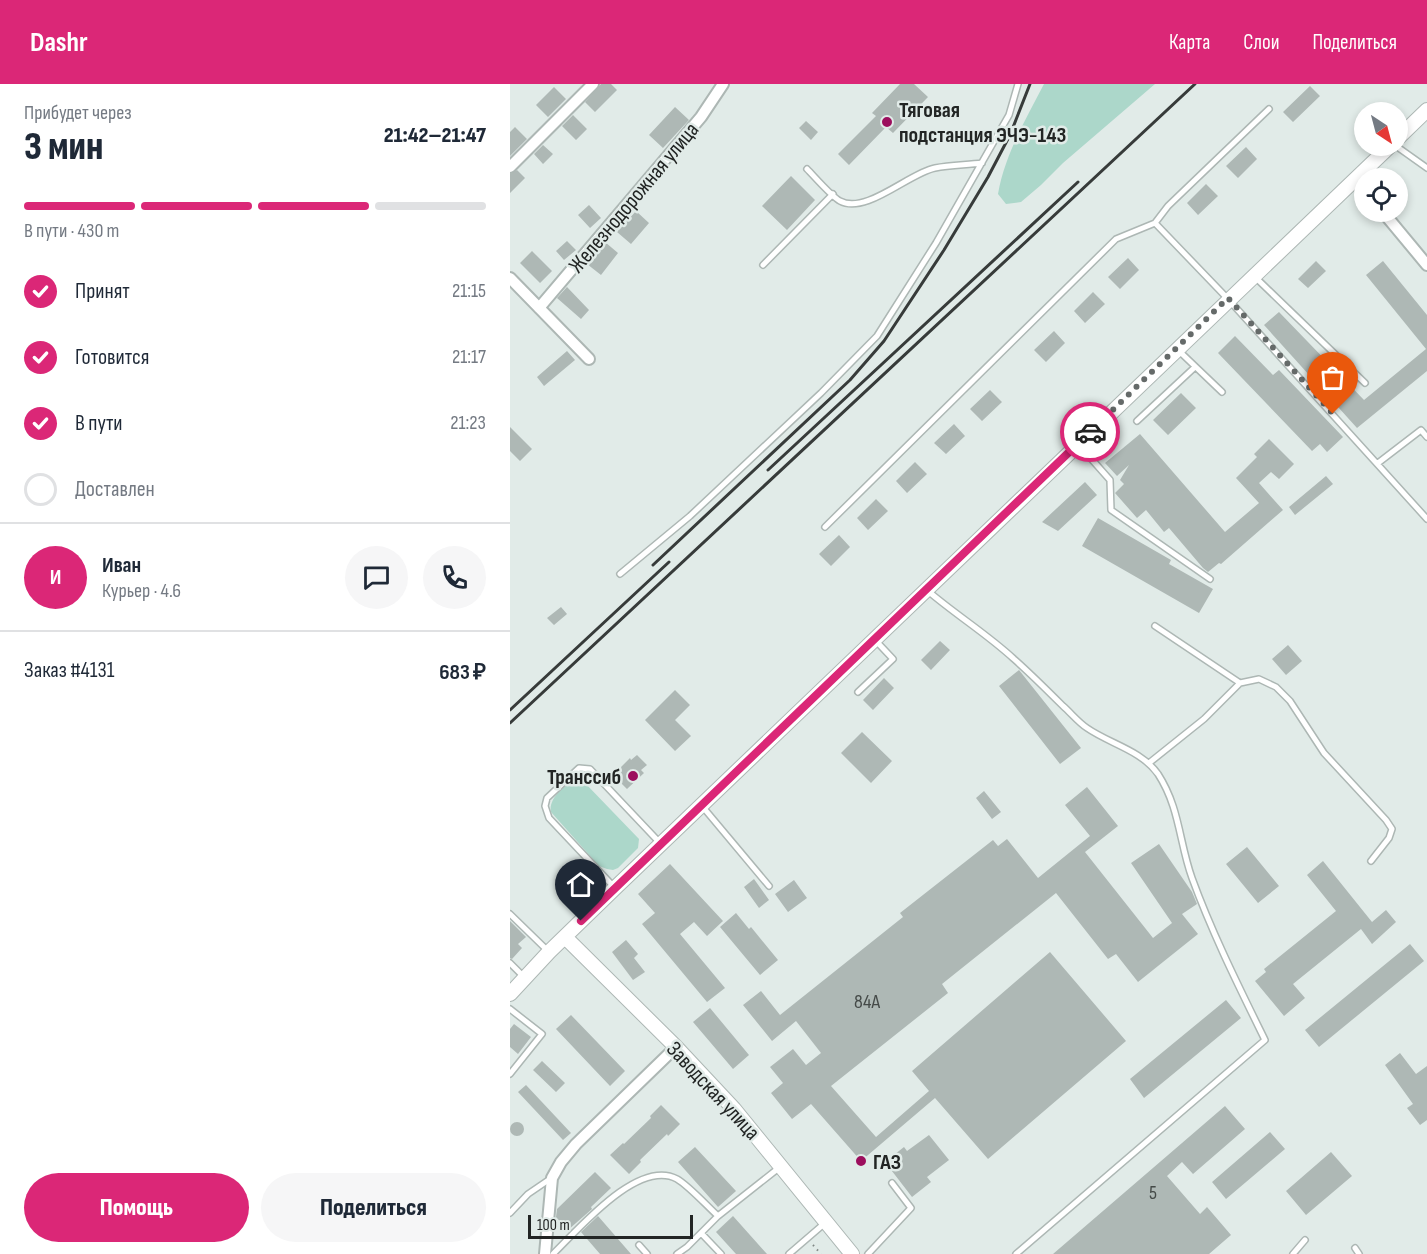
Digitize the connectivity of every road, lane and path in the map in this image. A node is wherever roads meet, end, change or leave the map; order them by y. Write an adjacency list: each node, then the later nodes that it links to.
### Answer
1 (593, 84): 10 (street)
2 (723, 84): 23 (street, Железнодорожная улица)
3 (1018, 84): 9 (lane)
4 (1269, 108): 17 (lane)
5 (1427, 110): 6 (main road)
6 (1408, 128)
7 (1408, 155): 12 (lane)
8 (1382, 156): 11 (main road)
9 (982, 163): 15 (lane); 35 (lane)
10 (510, 166)
11 (1372, 168)
12 (1427, 168)
13 (807, 169): 15 (lane)
14 (1354, 188): 20 (main road)
15 (832, 194): 18 (lane)
16 (1391, 222): 19 (street)
17 (1155, 223): 22 (lane); 34 (lane)
18 (763, 265)
19 (1427, 265)
20 (1253, 275): 22 (main road); 27 (lane)
21 (510, 278): 23 (street)
22 (1228, 298): 24 (main road); 32 (lane)
23 (539, 308): 25 (street)
24 (1177, 349): 26 (lane); 31 (main road)
25 (589, 359)
26 (1196, 367): 28 (lane); 29 (lane)
27 (1365, 383)
28 (1221, 392)
29 (1137, 421)
30 (1427, 437): 32 (lane)
31 (1078, 444): 36 (lane); 37 (main road)
32 (1378, 463): 33 (lane)
33 (1427, 519)
34 (825, 527)
35 (620, 574)
36 (1210, 579)
37 (927, 590): 39 (main road); 42 (lane)
38 (1155, 626): 40 (lane)
39 (875, 639): 41 (lane); 43 (main road)
40 (1240, 683): 42 (lane); 45 (lane)
41 (858, 692)
42 (1149, 763): 77 (lane)
43 (702, 806): 44 (main road); 46 (lane)
44 (662, 844): 47 (main road); 47 (lane)
45 (1371, 861)
46 (769, 886)
47 (615, 888): 49 (main road)
48 (510, 914): 50 (lane)
49 (565, 937): 50 (main road); 55 (main road, Заводская улица)
50 (549, 952): 52 (main road)
51 (510, 963): 52 (lane)
52 (525, 978): 53 (main road)
53 (510, 994)
54 (510, 1009): 56 (lane)
55 (676, 1047): 57 (main road, Заводская улица); 58 (street)
56 (510, 1074)
57 (782, 1166): 61 (lane); 62 (main road, Заводская улица)
58 (552, 1178): 60 (lane); 68 (street)
59 (891, 1183): 76 (lane)
60 (510, 1213)
61 (718, 1216): 63 (lane); 69 (lane)
62 (826, 1221): 64 (lane); 75 (main road, Заводская улица)
63 (701, 1233): 71 (lane); 72 (lane)
64 (807, 1238): 73 (lane); 74 (path)
65 (1305, 1240): 78 (lane)
66 (639, 1245): 70 (lane)
67 (1355, 1248): 79 (lane)
68 (545, 1254)
69 (553, 1254)
70 (647, 1254)
71 (677, 1254)
72 (721, 1254)
73 (789, 1254)
74 (821, 1254)
75 (852, 1254)
76 (868, 1254)
77 (1016, 1254)
78 (1293, 1254)
79 (1359, 1254)

